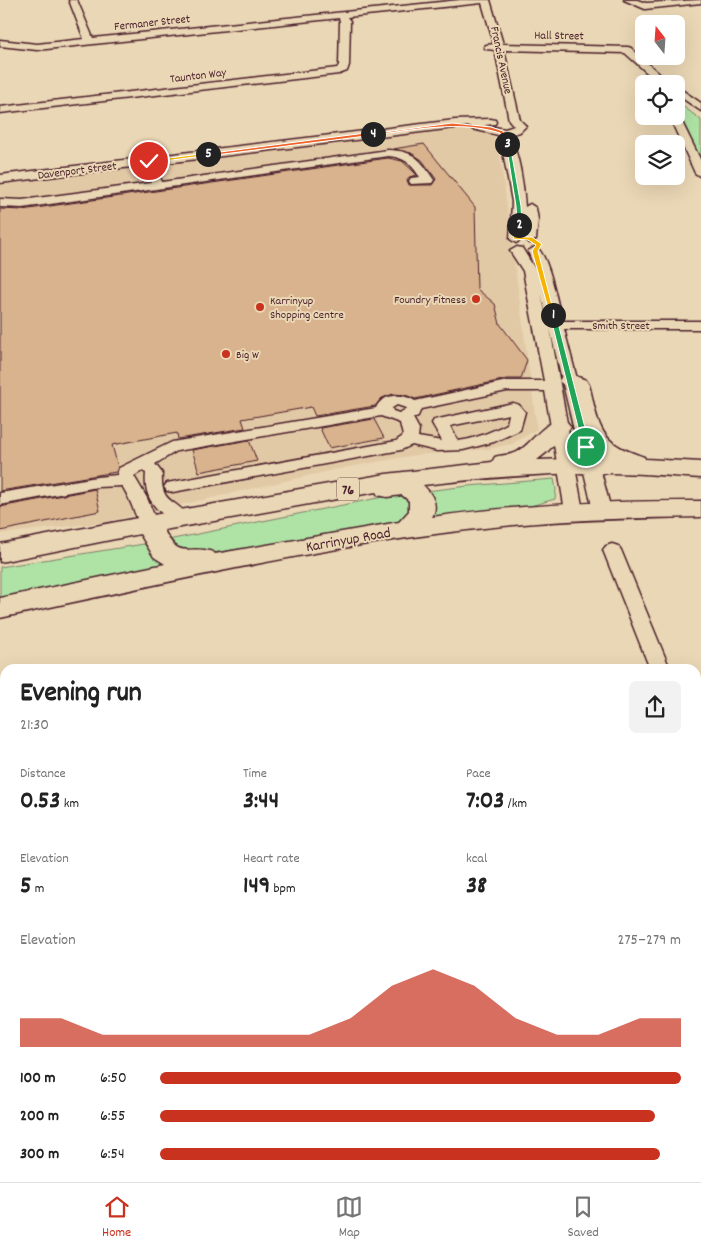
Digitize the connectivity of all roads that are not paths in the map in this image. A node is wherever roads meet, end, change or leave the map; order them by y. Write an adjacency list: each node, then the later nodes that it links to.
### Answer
1 (73, 0): 7 (street)
2 (478, 0): 3 (street, Fermaner Street); 6 (street, Fermaner Street); 10 (street, Francis Avenue)
3 (486, 0): 10 (street, Francis Avenue)
4 (628, 0): 5 (street)
5 (701, 0)
6 (341, 15): 7 (street, Fermaner Street); 15 (street, Taunton Way)
7 (89, 41): 9 (street, Fermaner Street)
8 (0, 43): 9 (street, Fermaner Street)
9 (11, 45): 11 (street)
10 (494, 47): 12 (street, Hall Street); 17 (street, Francis Avenue); 18 (street, Francis Avenue)
11 (0, 52)
12 (655, 75)
13 (685, 96): 14 (street)
14 (701, 108): 16 (street)
15 (0, 110)
16 (685, 110)
17 (497, 121): 18 (street, Davenport Street); 20 (street, Davenport Street); 30 (street, Francis Avenue)
18 (516, 125): 31 (street, Francis Avenue)
19 (678, 125): 26 (street)
20 (374, 134): 21 (street, Davenport Street); 23 (street)
21 (303, 143): 22 (street, Davenport Street); 24 (street)
22 (250, 150): 25 (street); 27 (street, Davenport Street)
23 (388, 153): 24 (street); 28 (street)
24 (317, 163): 25 (street)
25 (261, 171): 29 (street)
26 (701, 173)
27 (0, 180)
28 (414, 181)
29 (0, 203)
30 (516, 245): 31 (street); 32 (street, Francis Avenue)
31 (532, 245): 32 (street, Francis Avenue)
32 (548, 325): 33 (street, Smith Street); 34 (street, Francis Avenue)
33 (701, 325)
34 (561, 383): 35 (street); 36 (street, Francis Avenue); 40 (street, Francis Avenue); 42 (highway)
35 (409, 412): 37 (street); 39 (street)
36 (559, 427): 41 (street, Francis Avenue); 46 (highway)
37 (409, 439): 38 (street); 45 (street)
38 (454, 446)
39 (141, 465): 44 (street); 51 (street)
40 (591, 465): 41 (highway, 76); 42 (highway, 76); 49 (street, Francis Avenue)
41 (566, 466): 46 (highway, 76); 50 (street, Francis Avenue)
42 (648, 468): 43 (highway, 76)
43 (701, 470)
44 (125, 480): 47 (street); 52 (street)
45 (173, 487)
46 (342, 490): 51 (highway, 76); 53 (highway)
47 (0, 499)
48 (701, 509): 49 (highway, Karrinyup Road)
49 (602, 510): 50 (highway, Karrinyup Road)
50 (574, 511): 53 (highway, Karrinyup Road)
51 (180, 518): 52 (highway, 76)
52 (149, 525): 54 (highway); 56 (highway, 76)
53 (408, 528): 54 (highway, Karrinyup Road)
54 (299, 548): 57 (highway, Karrinyup Road)
55 (612, 550): 58 (street)
56 (0, 553)
57 (0, 608)
58 (658, 664)

